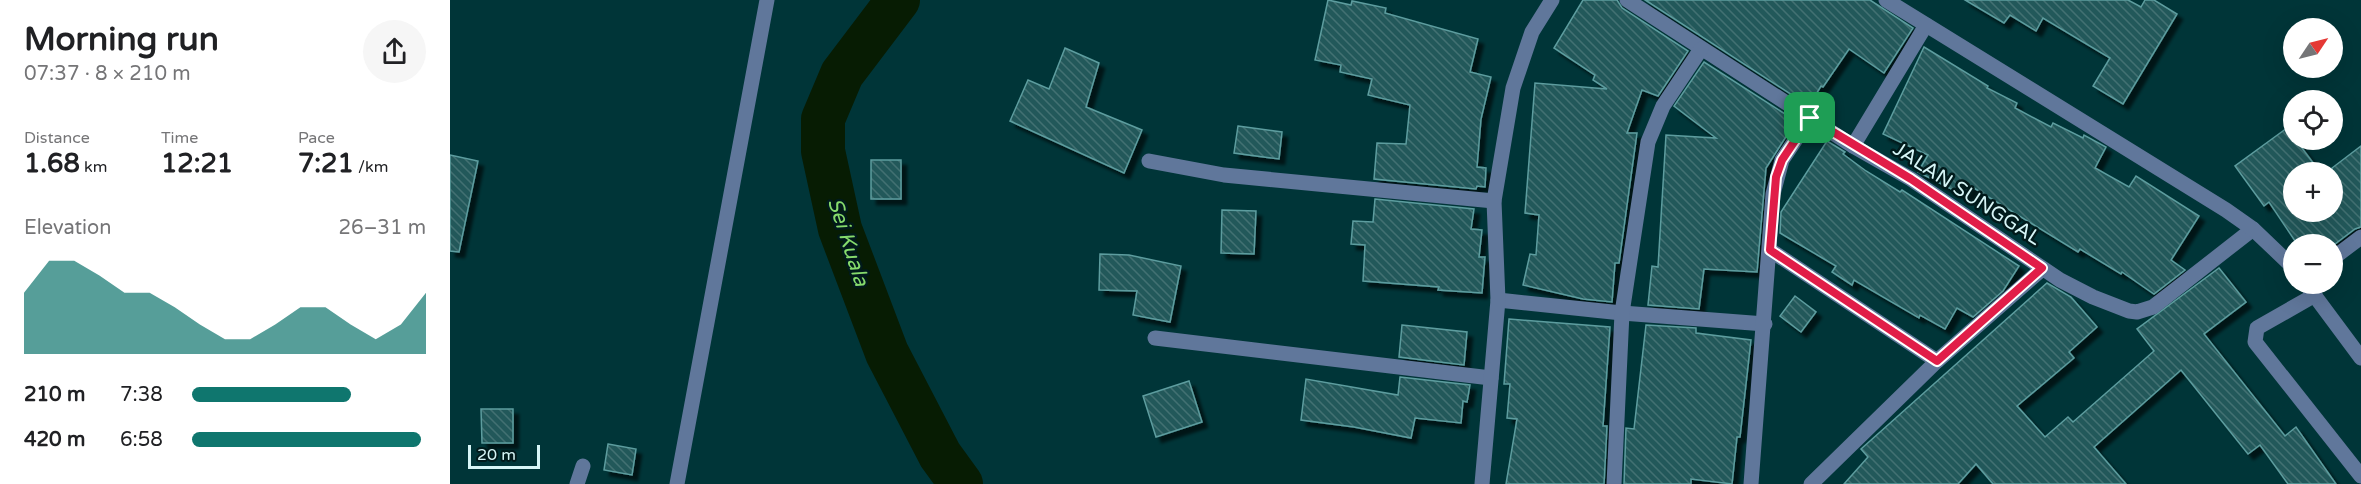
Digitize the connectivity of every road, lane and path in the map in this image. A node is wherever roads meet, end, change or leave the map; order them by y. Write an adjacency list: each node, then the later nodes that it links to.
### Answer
1 (767, 0): 29 (street)
2 (1552, 0): 10 (street)
3 (1627, 0): 6 (street, JALAN SUNGGAL)
4 (1886, 0): 5 (street)
5 (1926, 25): 8 (street); 11 (street)
6 (1701, 49): 7 (street, JALAN SUNGGAL); 20 (street)
7 (1810, 118): 8 (street, JALAN SUNGGAL); 13 (street)
8 (1853, 146): 16 (street, JALAN SUNGGAL)
9 (1149, 161): 10 (street)
10 (1494, 201): 19 (street)
11 (2253, 229): 15 (street); 16 (street, JALAN SUNGGAL)
12 (2361, 237): 14 (street)
13 (1770, 250): 21 (street); 24 (street)
14 (2343, 251)
15 (2283, 258)
16 (2042, 268): 24 (street)
17 (2304, 294): 27 (street)
18 (2315, 294): 23 (street)
19 (1498, 300): 20 (street); 25 (street)
20 (1622, 313): 21 (street); 31 (street)
21 (1765, 324): 32 (street)
22 (1155, 338): 25 (street)
23 (2361, 358)
24 (1937, 361): 33 (street)
25 (1491, 378): 30 (street)
26 (583, 466): 28 (street)
27 (2361, 476)
28 (577, 484)
29 (677, 484)
30 (1482, 484)
31 (1614, 484)
32 (1751, 484)
33 (1811, 484)

